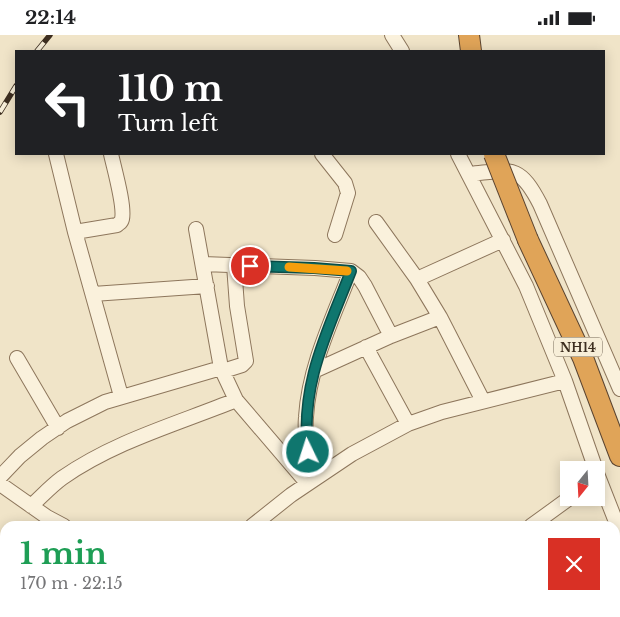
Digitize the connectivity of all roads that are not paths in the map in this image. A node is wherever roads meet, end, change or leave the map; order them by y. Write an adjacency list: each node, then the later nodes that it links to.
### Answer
1 (392, 35): 3 (street)
2 (469, 35): 4 (highway)
3 (401, 50)
4 (471, 50)
5 (56, 155): 13 (street)
6 (111, 155): 13 (street)
7 (323, 155): 14 (street)
8 (459, 155): 10 (street)
9 (494, 155): 35 (highway, NH14, bridge)
10 (470, 174): 15 (street); 29 (street)
11 (376, 222): 19 (street)
12 (196, 229): 16 (street)
13 (76, 233): 21 (street)
14 (335, 235)
15 (503, 240): 19 (street); 28 (street)
16 (203, 264): 17 (street); 20 (street)
17 (234, 265): 18 (street); 26 (street)
18 (351, 271): 23 (street); 27 (street)
19 (417, 279): 22 (street)
20 (207, 286): 21 (street); 26 (street)
21 (93, 294): 30 (street)
22 (440, 317): 23 (street); 32 (street)
23 (391, 336): 24 (street)
24 (366, 347): 27 (street); 33 (street)
25 (17, 358): 34 (street)
26 (222, 369): 30 (street); 31 (street)
27 (314, 371): 38 (street)
28 (565, 381): 32 (street); 36 (street)
29 (619, 381)
30 (121, 396): 34 (street)
31 (236, 401): 38 (street); 42 (street)
32 (483, 401): 33 (street)
33 (408, 424): 38 (street)
34 (58, 428): 37 (street)
35 (620, 456)
36 (593, 461)
37 (0, 477)
38 (309, 482): 44 (street)
39 (0, 484): 42 (street)
40 (605, 494): 46 (street)
41 (560, 505): 45 (street)
42 (31, 506): 43 (street)
43 (56, 521)
44 (258, 521)
45 (538, 521)
46 (616, 521)

